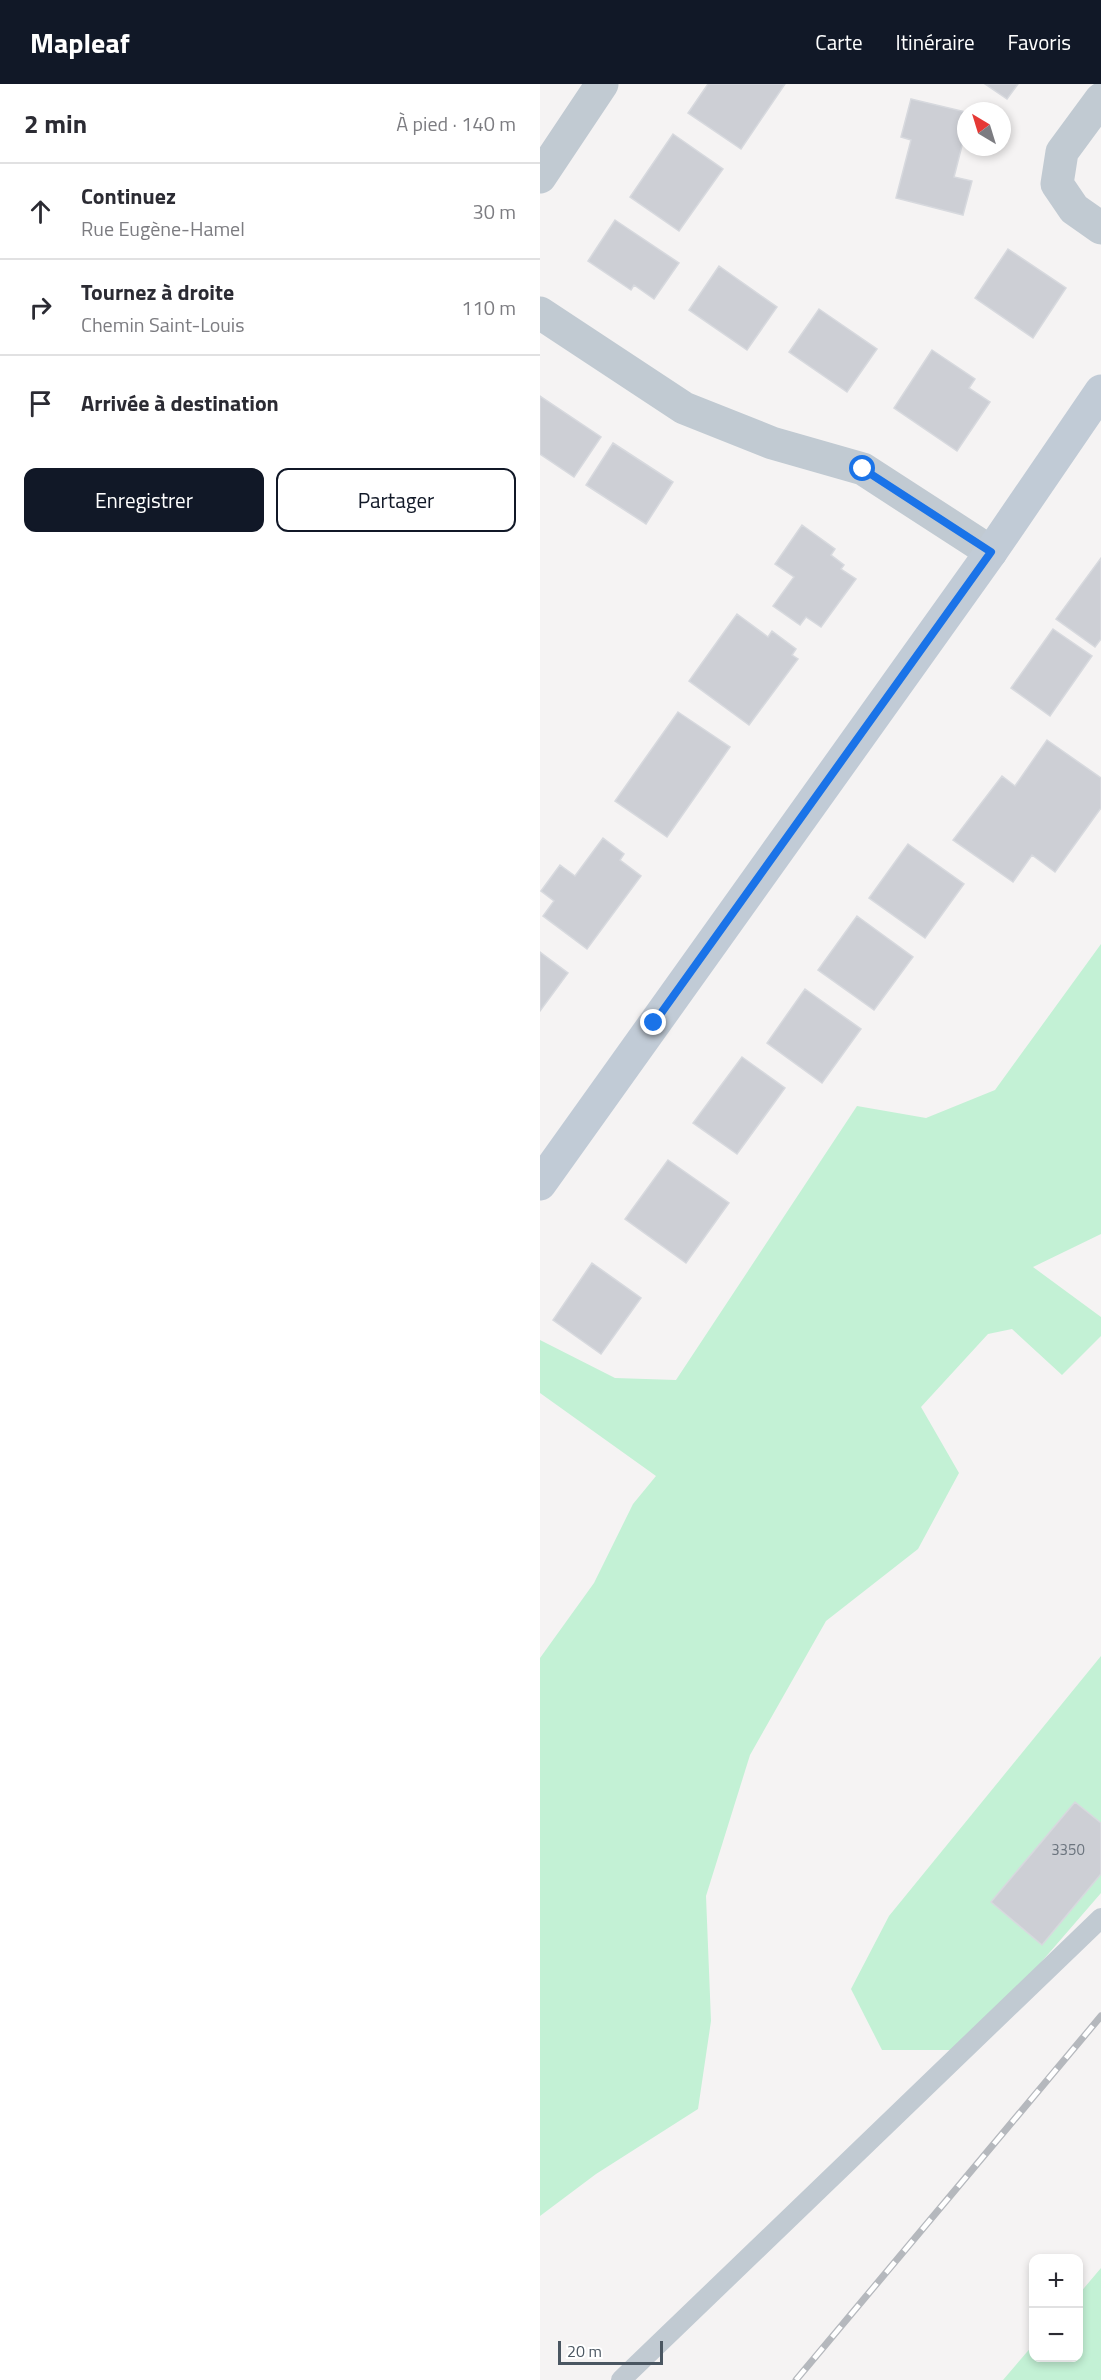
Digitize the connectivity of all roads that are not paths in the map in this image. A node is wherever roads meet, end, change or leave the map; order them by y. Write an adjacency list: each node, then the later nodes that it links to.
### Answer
1 (591, 88): 3 (street)
2 (1101, 99): 4 (street)
3 (540, 177)
4 (1101, 228)
5 (540, 313): 7 (street)
6 (1101, 391): 7 (street)
7 (991, 552): 8 (street)
8 (540, 1184)
9 (1101, 1918): 10 (lane)
10 (621, 2380)

